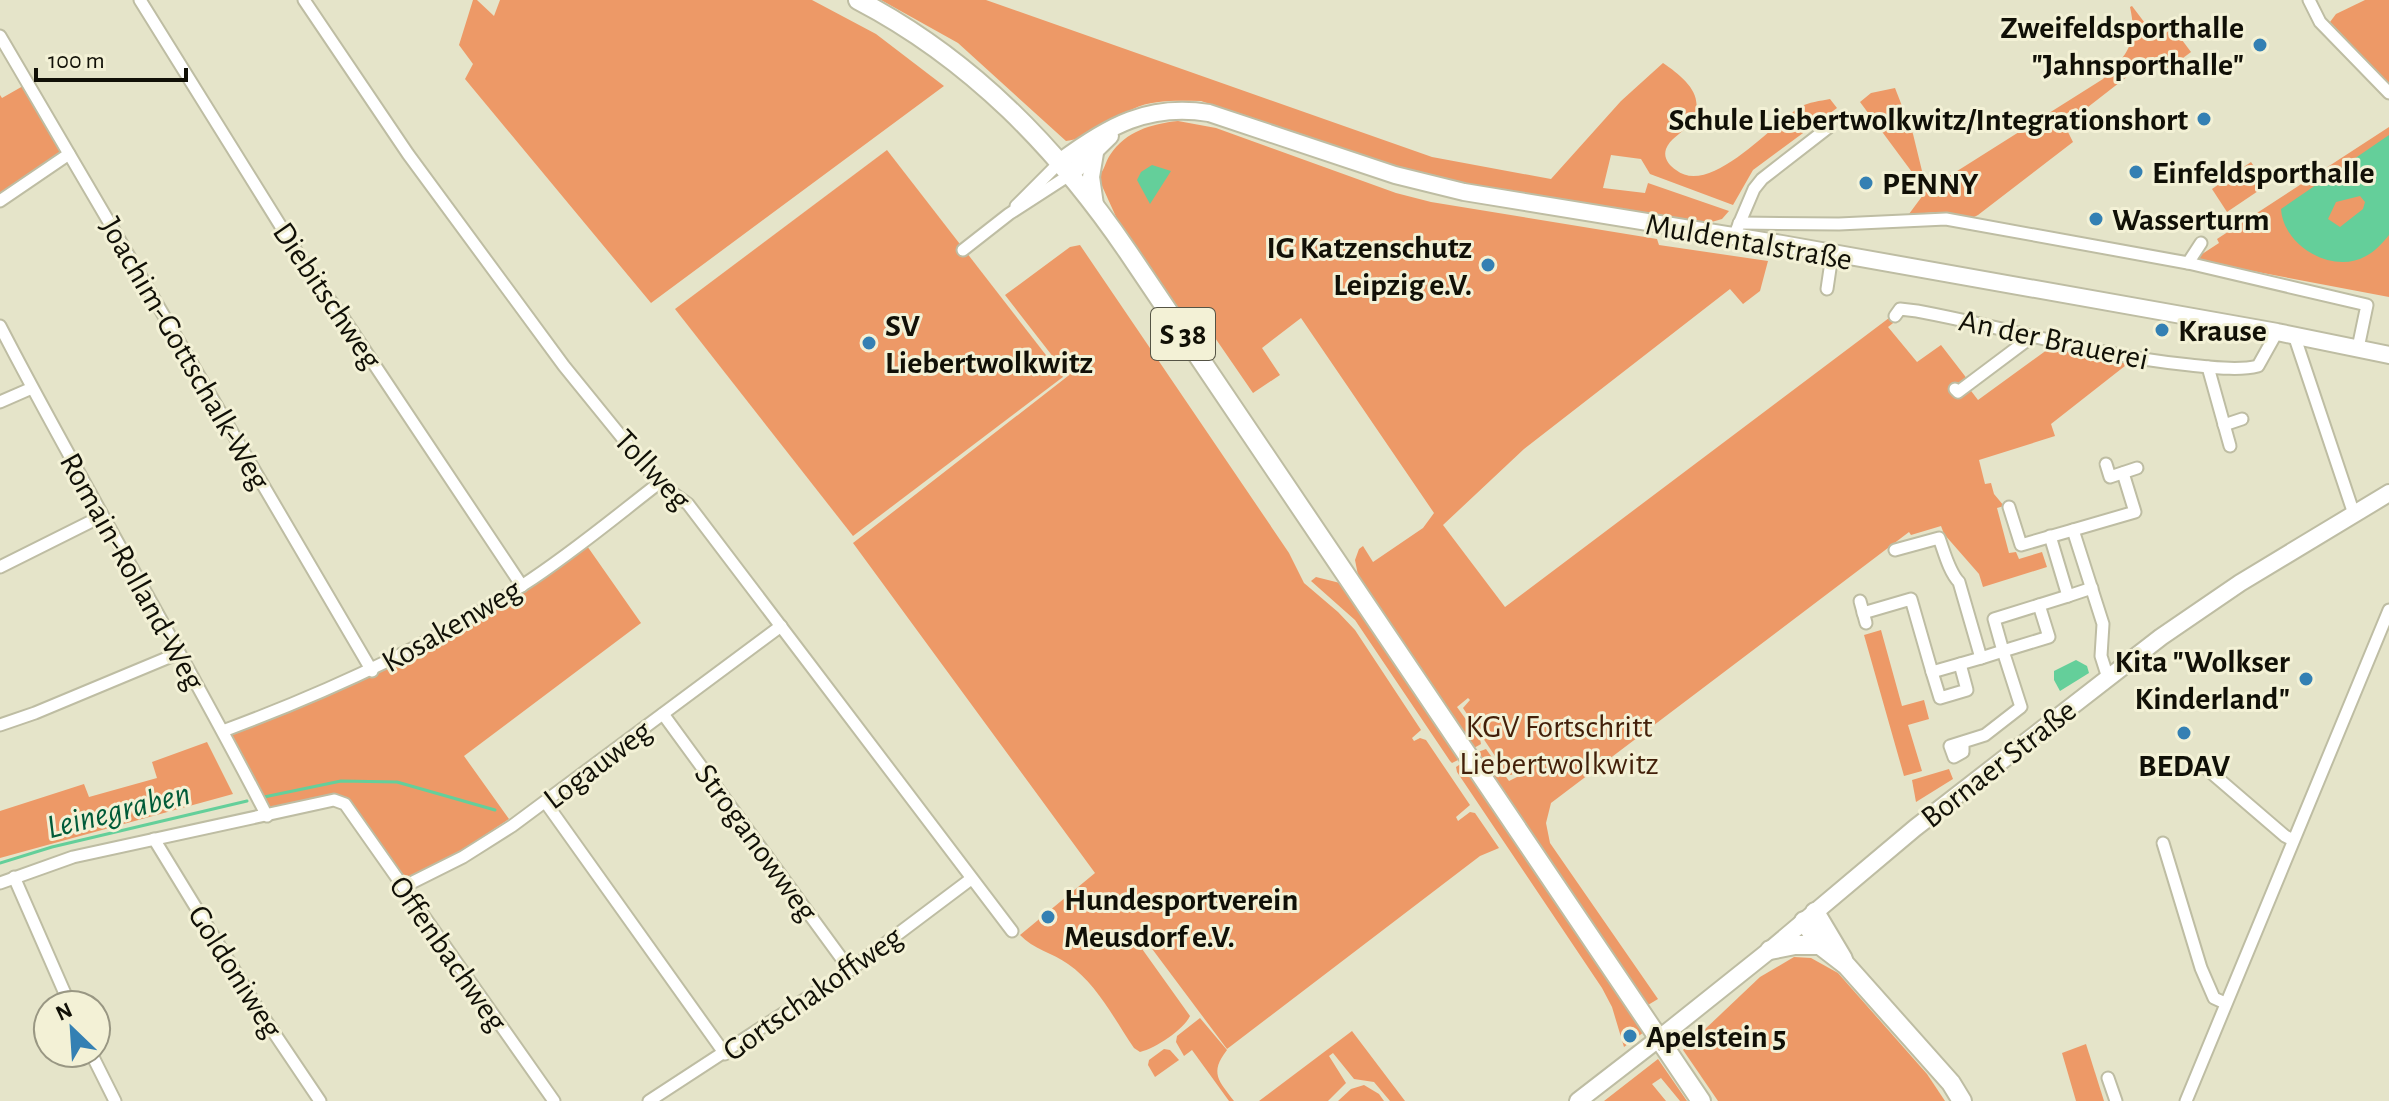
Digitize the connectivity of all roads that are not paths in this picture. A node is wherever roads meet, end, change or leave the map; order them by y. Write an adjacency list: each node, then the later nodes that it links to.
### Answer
1 (140, 0): 46 (street, Diebitschweg)
2 (304, 0): 37 (street, Tollweg)
3 (858, 0): 11 (main road, S 38)
4 (2309, 0): 6 (street)
5 (0, 36): 10 (street, Joachim-Gottschalk-Weg)
6 (2389, 93)
7 (1120, 126): 9 (main road, Muldentalstraße); 11 (main road, Muldentalstraße); 14 (main road, Muldentalstraße)
8 (1829, 127): 14 (street)
9 (1095, 153): 11 (main road, Muldentalstraße); 13 (main road)
10 (69, 154): 12 (street); 57 (street, Joachim-Gottschalk-Weg)
11 (1066, 167): 13 (main road, S 38); 16 (street, Muldentalstraße)
12 (0, 201)
13 (1095, 205): 90 (main road, S 38)
14 (1737, 230): 17 (main road, Muldentalstraße); 18 (street)
15 (2201, 243): 18 (street)
16 (963, 250)
17 (1832, 255): 19 (street); 22 (main road, Muldentalstraße)
18 (2188, 263): 25 (street)
19 (1827, 289)
20 (1897, 313): 24 (street, An der Brauerei)
21 (0, 326): 28 (street, Romain-Rolland-Weg)
22 (2277, 332): 23 (main road, Muldentalstraße); 27 (street, An der Brauerei)
23 (2294, 335): 25 (main road, Muldentalstraße); 40 (street)
24 (2030, 338): 27 (street, An der Brauerei); 29 (street)
25 (2358, 348): 26 (main road, Muldentalstraße)
26 (2389, 355)
27 (2208, 367): 32 (street)
28 (32, 388): 30 (street); 41 (street, Romain-Rolland-Weg)
29 (1955, 389)
30 (0, 402)
31 (2242, 419): 32 (street)
32 (2224, 425): 33 (street)
33 (2230, 446)
34 (2106, 464): 36 (street)
35 (2137, 468): 36 (street)
36 (2123, 473): 42 (street)
37 (659, 483): 46 (street, Kosakenweg); 52 (street, Tollweg)
38 (2389, 493): 40 (main road, Bornaer Straße)
39 (2009, 507): 43 (street)
40 (2354, 514): 59 (main road, Bornaer Straße)
41 (102, 516): 45 (street); 54 (street, Romain-Rolland-Weg)
42 (2073, 530): 43 (street); 47 (street)
43 (2050, 536): 48 (street)
44 (1895, 550): 55 (street)
45 (0, 567)
46 (522, 586): 57 (street, Kosakenweg)
47 (2092, 588): 48 (street); 59 (street)
48 (2068, 596): 49 (street)
49 (2039, 605): 53 (street); 53 (street)
50 (2389, 610): 68 (street)
51 (1863, 612): 58 (street)
52 (781, 626): 60 (street, Logauweg); 71 (street, Tollweg)
53 (2003, 651): 55 (street); 63 (street)
54 (179, 653): 61 (street); 62 (street, Romain-Rolland-Weg)
55 (1981, 658): 56 (street)
56 (1960, 664): 58 (street); 58 (street)
57 (372, 671): 62 (street, Kosakenweg)
58 (1932, 672)
59 (2108, 678): 74 (main road, Bornaer Straße)
60 (663, 714): 65 (street, Logauweg); 79 (street, Stroganowweg)
61 (0, 725)
62 (223, 731): 66 (street, Romain-Rolland-Weg)
63 (1963, 742)
64 (2207, 769): 68 (street)
65 (546, 803): 73 (street, Logauweg); 82 (street)
66 (267, 816): 67 (street); 73 (street, Offenbachweg)
67 (154, 839): 70 (street); 86 (street, Goldoniweg)
68 (2293, 840): 81 (street)
69 (2163, 843): 81 (street)
70 (14, 877): 72 (street); 80 (street)
71 (971, 879): 75 (street, Tollweg); 79 (street, Gortschakoffweg)
72 (0, 883)
73 (403, 887): 87 (street, Offenbachweg)
74 (1809, 916): 76 (main road); 77 (main road, Bornaer Straße); 78 (main road)
75 (1012, 931)
76 (1820, 945): 77 (main road); 78 (main road)
77 (1770, 950): 89 (main road, Bornaer Straße)
78 (1846, 965): 91 (main road)
79 (850, 970): 82 (street, Gortschakoffweg)
80 (63, 989)
81 (2225, 1003): 93 (street)
82 (725, 1054): 88 (street, Gortschakoffweg)
83 (99, 1069): 85 (street)
84 (2108, 1078): 92 (street)
85 (115, 1101)
86 (320, 1101)
87 (554, 1101)
88 (649, 1101)
89 (1578, 1101)
90 (1701, 1101)
91 (1962, 1101)
92 (2116, 1101)
93 (2186, 1101)

